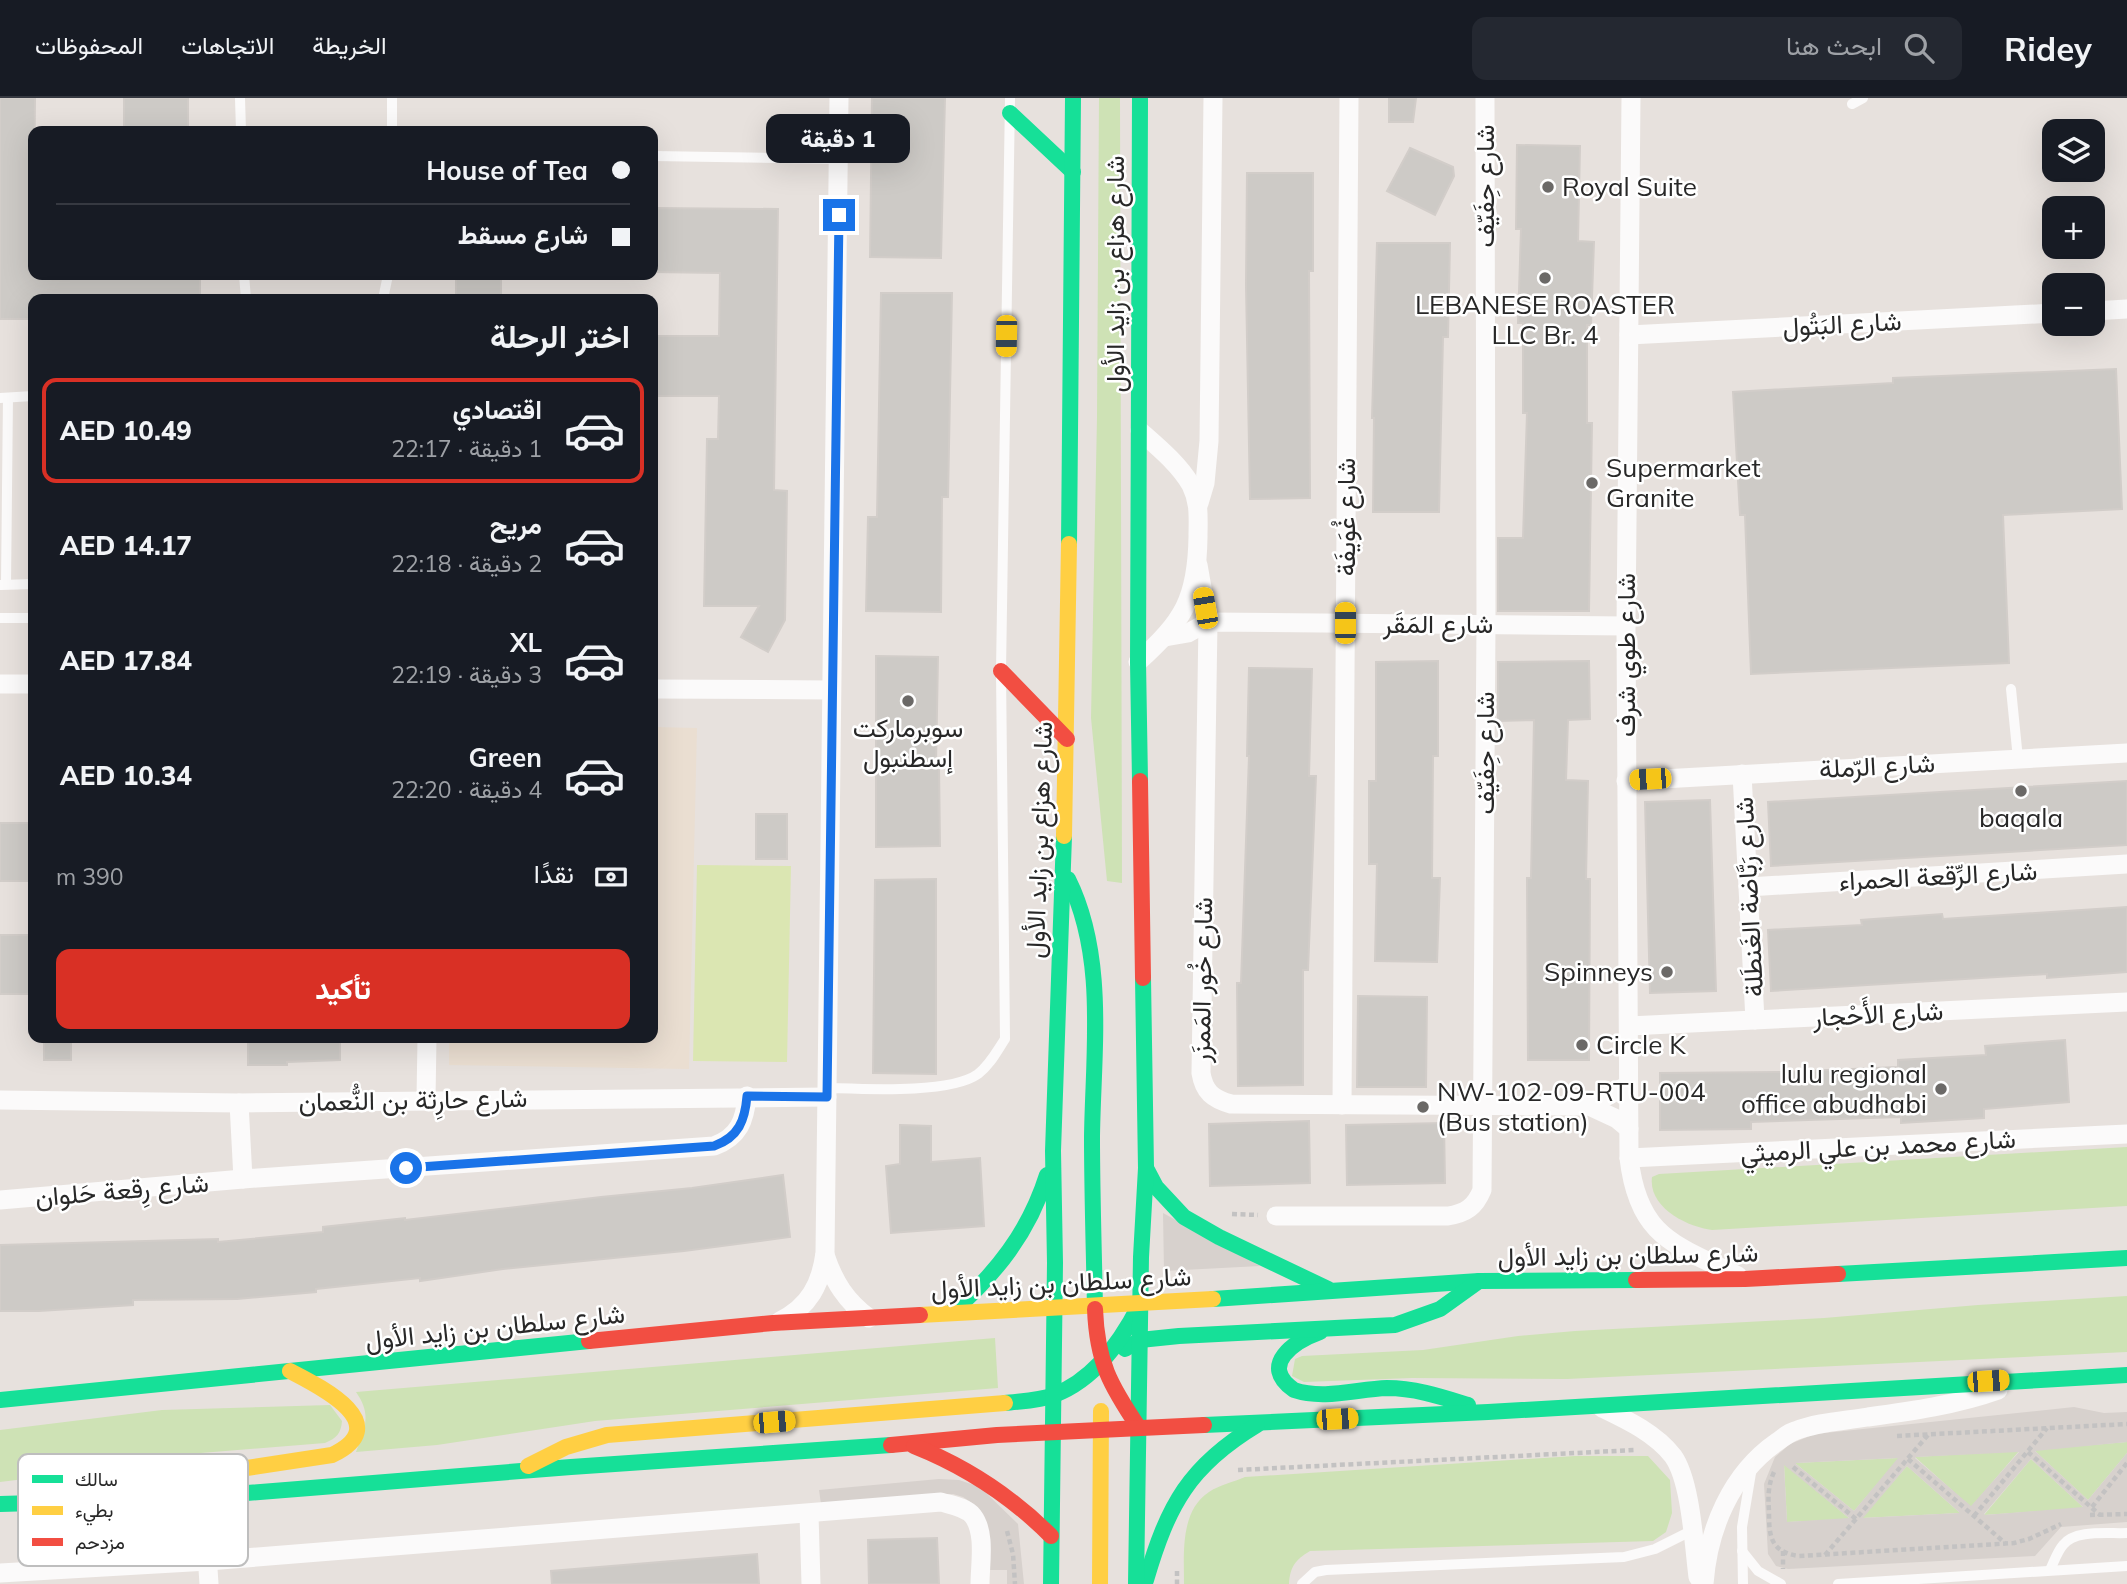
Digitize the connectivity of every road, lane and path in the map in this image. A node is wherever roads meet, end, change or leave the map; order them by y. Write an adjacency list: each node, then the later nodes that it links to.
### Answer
1 (240, 98): 13 (lane)
2 (392, 98): 14 (lane)
3 (839, 98): 16 (street)
4 (1073, 98): 17 (main road, شارع هزاع بن زايد الأول)
5 (1140, 98): 24 (main road, شارع هزاع بن زايد الأول)
6 (1213, 98): 25 (street)
7 (1349, 98): 32 (street, شارع غُوَيفَة)
8 (1485, 98): 33 (street, شارع حِفَيّف)
9 (1631, 98): 21 (street, شارع طوي شرف)
10 (1863, 98): 11 (lane)
11 (1852, 104)
12 (1010, 106): 17 (main road); 37 (lane)
13 (241, 126)
14 (393, 126)
15 (658, 156): 16 (lane)
16 (840, 159): 42 (street)
17 (1073, 172): 43 (main road, شارع هزاع بن زايد الأول)
18 (2127, 309): 19 (street)
19 (2105, 310)
20 (2042, 314): 21 (street, شارع البَتُول)
21 (1629, 335): 34 (street, شارع طوي شرف)
22 (28, 396): 23 (lane)
23 (4, 398): 28 (lane)
24 (1140, 431): 25 (street); 36 (main road, شارع هزاع بن زايد الأول)
25 (1199, 503): 26 (street)
26 (1198, 565): 31 (street, شارع خُور المَمزَر); 35 (street)
27 (28, 584): 28 (lane)
28 (3, 585)
29 (0, 618): 30 (lane)
30 (28, 618)
31 (1208, 622): 32 (street, شارع المَقَر); 35 (street); 61 (street, شارع خُور المَمزَر)
32 (1345, 623): 33 (street, شارع المَقَر); 61 (street, شارع غُوَيفَة)
33 (1486, 624): 34 (street, شارع المَقَر); 62 (street, شارع حِفَيّف)
34 (1626, 626): 47 (street, شارع طوي شرف)
35 (1165, 637): 36 (street)
36 (1138, 662): 68 (main road, شارع هزاع بن زايد الأول)
37 (1001, 671): 43 (main road); 56 (lane)
38 (0, 684): 39 (street)
39 (28, 684)
40 (658, 689): 42 (street)
41 (2011, 689): 45 (lane)
42 (831, 690): 56 (street)
43 (1067, 738): 49 (main road, شارع هزاع بن زايد الأول)
44 (2127, 753): 45 (street, شارع الرّملة)
45 (2018, 759): 46 (street, شارع الرّملة)
46 (1742, 774): 47 (street, شارع الرّملة); 50 (street, شارع رَبَّاضة الغَنطَلة)
47 (1626, 781): 53 (street, شارع طوي شرف)
48 (2127, 864): 50 (street, شارع الرِّقعة الحمراء)
49 (1062, 870): 66 (main road, شارع هزاع بن زايد الأول); 78 (main road)
50 (1748, 887): 52 (street, شارع رَبَّاضة الغَنطَلة)
51 (2127, 1002): 52 (street, شارع الأَحْجار)
52 (1755, 1020): 53 (street, شارع الأَحْجار)
53 (1629, 1026): 55 (street, شارع طوي شرف)
54 (427, 1043): 58 (street)
55 (1628, 1085): 63 (street, شارع خُور المَمزَر); 64 (street, شارع طوي شرف)
56 (827, 1092): 57 (street, شارع حارِثة بن النُّعمان); 72 (street)
57 (747, 1096): 58 (street, شارع حارِثة بن النُّعمان); 69 (street, شارع رِقعة حَلوان)
58 (426, 1099): 60 (street, شارع حارِثة بن النُّعمان)
59 (0, 1100): 60 (street, شارع حارِثة بن النُّعمان)
60 (239, 1103): 69 (street, شارع رِقعة حَلوان)
61 (1342, 1105): 62 (street, شارع خُور المَمزَر)
62 (1483, 1106): 63 (street, شارع خُور المَمزَر); 71 (street, شارع حِفَيّف)
63 (1589, 1106): 64 (street, شارع خُور المَمزَر)
64 (1629, 1129): 67 (street, شارع طوي شرف)
65 (2127, 1134): 67 (street, شارع محمد بن علي الرميثي)
66 (1053, 1151): 79 (main road, شارع هزاع بن زايد الأول); 80 (main road)
67 (1629, 1158): 74 (street, شارع طوي شرف)
68 (1146, 1168): 76 (main road); 77 (main road, شارع هزاع بن زايد الأول)
69 (243, 1179): 70 (street, شارع رِقعة حَلوان)
70 (0, 1200)
71 (1276, 1216)
72 (825, 1253): 81 (street); 82 (street)
73 (2127, 1258): 74 (main road, شارع سلطان بن زايد الأول)
74 (1745, 1279): 75 (main road, شارع سلطان بن زايد الأول)
75 (1479, 1281): 76 (main road, شارع سلطان بن زايد الأول); 83 (main road)
76 (1331, 1290): 77 (main road, شارع سلطان بن زايد الأول)
77 (1141, 1302): 78 (main road, شارع سلطان بن زايد الأول); 85 (main road, شارع هزاع بن زايد الأول); 87 (main road)
78 (1095, 1305): 79 (main road, شارع سلطان بن زايد الأول); 87 (main road)
79 (1054, 1308): 80 (main road, شارع سلطان بن زايد الأول); 84 (main road); 91 (main road, شارع هزاع بن زايد الأول)
80 (951, 1313): 81 (main road, شارع سلطان بن زايد الأول)
81 (869, 1318): 82 (main road, شارع سلطان بن زايد الأول)
82 (773, 1323): 88 (main road, شارع سلطان بن زايد الأول)
83 (1323, 1330): 85 (main road); 94 (main road)
84 (1073, 1332)
85 (1140, 1340): 87 (main road); 97 (main road, شارع هزاع بن زايد الأول)
86 (1083, 1348): 87 (main road)
87 (1098, 1366): 91 (main road); 97 (main road); 99 (main road); 100 (main road)
88 (290, 1371): 92 (main road, شارع سلطان بن زايد الأول); 110 (main road)
89 (2127, 1375): 90 (main road)
90 (2016, 1380): 93 (main road); 106 (street)
91 (1053, 1396): 100 (main road, شارع هزاع بن زايد الأول); 111 (main road)
92 (0, 1400)
93 (1598, 1406): 94 (main road); 105 (street)
94 (1488, 1412): 95 (main road)
95 (1262, 1422): 97 (main road); 145 (main road)
96 (2127, 1424): 98 (path)
97 (1139, 1428): 99 (main road); 144 (main road, شارع هزاع بن زايد الأول)
98 (2047, 1428): 101 (path); 104 (path)
99 (1100, 1430): 100 (main road); 143 (main road)
100 (1052, 1432): 103 (main road); 127 (main road, شارع هزاع بن زايد الأول)
101 (1929, 1434): 102 (path); 107 (path)
102 (1888, 1436)
103 (910, 1444): 111 (main road); 127 (main road)
104 (2028, 1452): 116 (path); 120 (path)
105 (1672, 1456): 112 (path); 125 (street)
106 (1756, 1458): 129 (lane); 131 (path); 149 (street)
107 (1908, 1459): 120 (path); 122 (path)
108 (2127, 1463): 116 (path)
109 (1793, 1467): 122 (path)
110 (248, 1468)
111 (519, 1471): 113 (main road)
112 (1228, 1472)
113 (248, 1492)
114 (18, 1503): 115 (main road)
115 (0, 1504)
116 (2092, 1507): 119 (path)
117 (809, 1514): 130 (street); 139 (street); 140 (street)
118 (2127, 1514): 119 (path)
119 (2100, 1515): 121 (path)
120 (1974, 1516): 128 (path)
121 (2082, 1517)
122 (1856, 1518): 131 (path)
123 (2064, 1522): 128 (path)
124 (1005, 1525): 141 (path)
125 (1693, 1530): 147 (lane); 148 (street)
126 (2127, 1533): 136 (lane)
127 (1051, 1536): 142 (main road, شارع هزاع بن زايد الأول)
128 (2005, 1544): 131 (path)
129 (1741, 1550): 150 (lane); 151 (lane)
130 (248, 1555)
131 (1825, 1555)
132 (1177, 1562): 146 (path)
133 (97, 1566): 137 (street)
134 (208, 1566): 138 (street)
135 (2127, 1566): 136 (lane)
136 (2050, 1570): 152 (lane)
137 (0, 1573)
138 (209, 1584)
139 (811, 1584)
140 (980, 1584)
141 (1015, 1584)
142 (1051, 1584)
143 (1100, 1584)
144 (1136, 1584)
145 (1144, 1584)
146 (1177, 1584)
147 (1302, 1584)
148 (1699, 1584)
149 (1704, 1584)
150 (1743, 1584)
151 (1781, 1584)
152 (1838, 1584)

